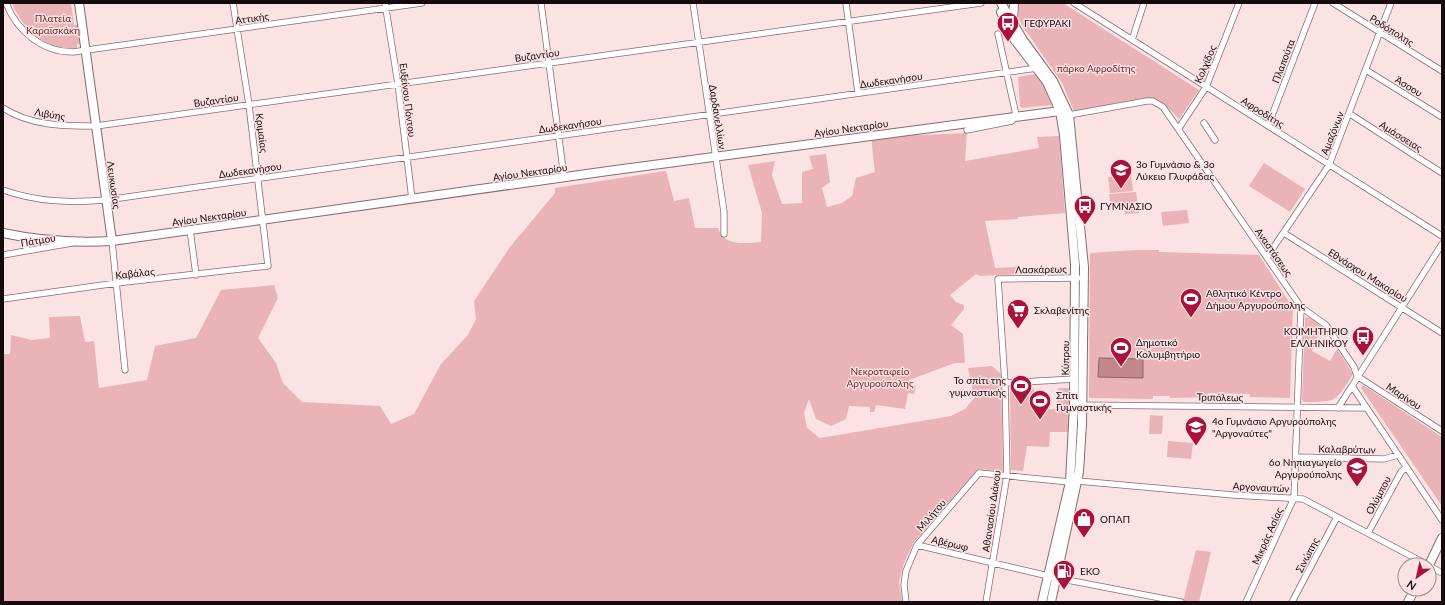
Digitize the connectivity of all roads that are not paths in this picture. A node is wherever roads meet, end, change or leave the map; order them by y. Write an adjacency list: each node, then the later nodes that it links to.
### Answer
1 (6, 3): 25 (street)
2 (79, 3): 25 (street, Λευκωσίας)
3 (233, 3): 20 (street, Κριμαίας)
4 (422, 3): 17 (street, Αττικής)
5 (541, 3): 26 (street)
6 (693, 3): 24 (street, Δαρδανελλίων)
7 (846, 3): 18 (street)
8 (981, 3): 18 (street, Βυζαντίου)
9 (1000, 3): 19 (street, Κύπρου); 27 (street, Κύπρου)
10 (1014, 3): 19 (street)
11 (1074, 3): 23 (street, Αφροδίτης)
12 (1144, 3): 23 (street)
13 (1239, 3): 32 (street, Κολχίδος)
14 (1315, 3): 44 (street, Πλαπούτα)
15 (1333, 3): 21 (street, Ροδόπολης)
16 (1391, 3): 21 (street, Αμαζόνων)
17 (386, 6): 20 (street, Αττικής); 31 (street, Ευξείνου Πόντου)
18 (848, 21): 24 (street, Βυζαντίου); 33 (street)
19 (1013, 23): 40 (street, Κύπρου)
20 (237, 29): 25 (street, Αττικής); 34 (street, Κριμαίας)
21 (1380, 32): 28 (street, Αμαζόνων); 29 (street, Ροδόπολης)
22 (998, 34): 30 (street)
23 (1132, 40): 32 (street, Αφροδίτης)
24 (698, 42): 26 (street, Βυζαντίου); 38 (street, Δαρδανελλίων)
25 (85, 50): 43 (street, Λευκωσίας)
26 (549, 63): 31 (street, Βυζαντίου); 47 (street)
27 (1037, 68): 30 (street, Δωδεκανήσου); 36 (street, Κύπρου)
28 (1366, 70): 37 (street, Αμαζόνων); 41 (street, Άσσου)
29 (1442, 71)
30 (1006, 72): 33 (street, Δωδεκανήσου); 39 (street)
31 (398, 84): 34 (street, Βυζαντίου); 49 (street, Ευξείνου Πόντου)
32 (1206, 87): 44 (street, Αφροδίτης); 45 (street, Κολχίδος)
33 (858, 93): 38 (street, Δωδεκανήσου)
34 (249, 104): 43 (street, Βυζαντίου); 54 (street, Κριμαίας)
35 (3, 108): 43 (street, Λιβύης)
36 (1060, 111): 39 (street, Αγίου Νεκταρίου); 40 (street); 73 (street, Κύπρου)
37 (1350, 114): 51 (street, Αμαζόνων); 52 (street, Αμάσσειας)
38 (708, 115): 47 (street, Δωδεκανήσου); 50 (street, Δαρδανελλίων)
39 (1016, 115): 46 (street); 50 (street, Αγίου Νεκταρίου)
40 (1069, 115): 45 (street); 74 (street, Κύπρου)
41 (1442, 117)
42 (1204, 123): 48 (street)
43 (96, 126): 57 (street, Λευκωσίας)
44 (1268, 126): 51 (street, Αφροδίτης)
45 (1179, 128): 70 (street, Αναστάσεως)
46 (967, 130)
47 (558, 136): 49 (street, Δωδεκανήσου); 53 (street)
48 (1215, 140)
49 (406, 157): 54 (street, Δωδεκανήσου); 56 (street, Ευξείνου Πόντου)
50 (715, 157): 53 (street, Αγίου Νεκταρίου); 62 (street, Δαρδανελλίων)
51 (1329, 165): 61 (street, Αμαζόνων); 63 (street, Αφροδίτης)
52 (1442, 172)
53 (564, 177): 56 (street, Αγίου Νεκταρίου)
54 (258, 178): 57 (street, Δωδεκανήσου); 58 (street, Κριμαίας)
55 (3, 190): 57 (street, Δωδεκανήσου)
56 (412, 199): 58 (street, Αγίου Νεκταρίου)
57 (106, 200): 65 (street, Λευκωσίας)
58 (264, 220): 59 (street, Αγίου Νεκταρίου); 71 (street, Κριμαίας)
59 (190, 229): 65 (street, Αγίου Νεκταρίου); 72 (street)
60 (3, 233): 64 (street, Αγίου Νεκταρίου)
61 (1284, 233): 70 (street, Αμαζόνων); 79 (street, Εθνάρχου Μακαρίου)
62 (724, 234)
63 (1442, 236)
64 (27, 238): 66 (street, Αγίου Νεκταρίου); 68 (street)
65 (112, 241): 66 (street, Αγίου Νεκταρίου); 76 (street, Λευκωσίας)
66 (76, 242): 68 (street, Πάτμου)
67 (1442, 244): 79 (street)
68 (26, 251): 69 (street, Πάτμου)
69 (3, 255)
70 (1267, 257): 78 (street, Αναστάσεως)
71 (268, 266): 72 (street, Καβάλας)
72 (196, 275): 76 (street, Καβάλας)
73 (1075, 278): 74 (street, Λασκάρεως); 75 (street, Λασκάρεως); 83 (street, Κύπρου)
74 (1084, 278): 86 (street, Κύπρου)
75 (998, 279): 84 (street, Αθανασίου Διάκου)
76 (117, 283): 77 (street, Καβάλας); 81 (street, Λευκωσίας)
77 (3, 299)
78 (1301, 307): 82 (street, Αναστάσεως); 87 (street, Μικράς Ασίας)
79 (1401, 307): 80 (street, Εθνάρχου Μακαρίου); 82 (street)
80 (1442, 333)
81 (125, 370)
82 (1357, 376): 85 (street); 90 (street, Μαρίνου)
83 (1075, 379): 84 (street); 86 (street, Κύπρου)
84 (1006, 383): 94 (street, Αθανασίου Διάκου)
85 (1352, 386): 88 (street); 89 (street)
86 (1078, 405): 87 (street, Τριπόλεως); 95 (street, Κύπρου)
87 (1297, 407): 88 (street, Τριπόλεως); 92 (street, Μικράς Ασίας)
88 (1338, 408): 89 (street, Τριπόλεως)
89 (1366, 408): 91 (street)
90 (1442, 431)
91 (1398, 455): 92 (street, Καλαβρύτων); 93 (street)
92 (1296, 457): 96 (street, Μικράς Ασίας)
93 (1406, 468): 98 (street); 99 (street, Ολύμπου)
94 (1007, 475): 95 (street, Αργοναυτών); 101 (street, Μιλήτου); 104 (street, Αθανασίου Διάκου)
95 (1074, 481): 96 (street, Αργοναυτών); 105 (street, Κύπρου)
96 (1294, 498): 97 (street, Αργοναυτών); 111 (street, Μικράς Ασίας)
97 (1337, 517): 99 (street, Αργοναυτών); 112 (street, Σινώπης)
98 (1442, 520)
99 (1368, 533): 102 (street, Αργοναυτών)
100 (1442, 538): 103 (street)
101 (917, 545): 104 (street, Αβέρωφ); 106 (street, Μιλήτου)
102 (1414, 557)
103 (1433, 557)
104 (993, 563): 105 (street, Αβέρωφ); 107 (street, Αθανασίου Διάκου)
105 (1053, 577): 108 (street, Κύπρου); 109 (street, Κύπρου); 110 (street, Αβέρωφ)
106 (906, 602)
107 (986, 602)
108 (1042, 602)
109 (1051, 602)
110 (1181, 602)
111 (1246, 602)
112 (1292, 602)

